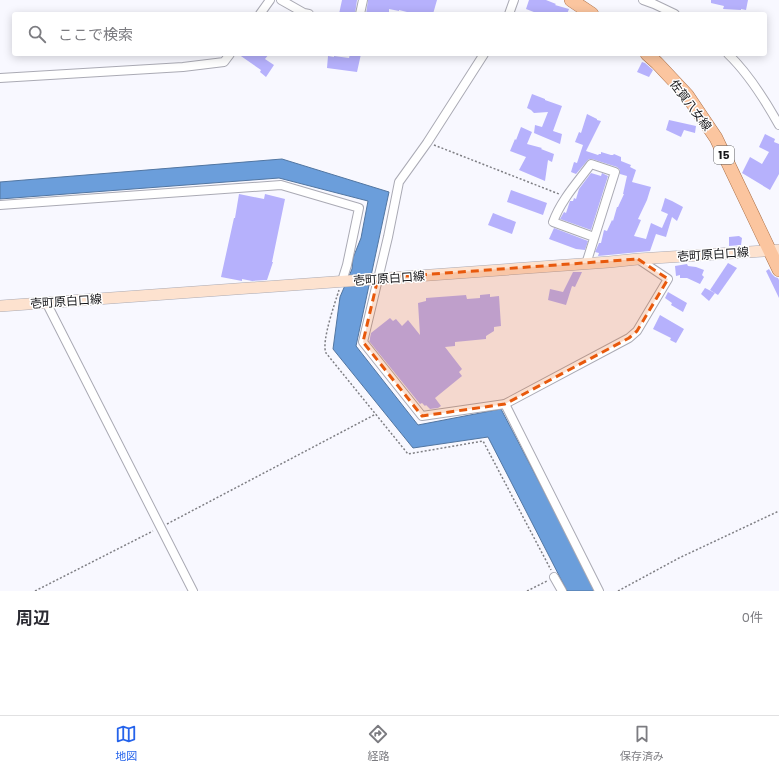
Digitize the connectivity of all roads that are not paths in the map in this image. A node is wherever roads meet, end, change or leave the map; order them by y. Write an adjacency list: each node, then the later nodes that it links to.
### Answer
1 (270, 0): 8 (street)
2 (281, 0): 9 (street)
3 (363, 0): 10 (street)
4 (514, 0): 11 (street)
5 (571, 0): 12 (main road)
6 (643, 0): 7 (street)
7 (658, 2): 13 (street)
8 (261, 12)
9 (302, 12)
10 (360, 12)
11 (510, 12)
12 (589, 12)
13 (672, 12)
14 (228, 56): 18 (street)
15 (483, 56): 26 (street)
16 (649, 56): 22 (main road, 佐賀八女線 / 15)
17 (730, 56): 19 (street)
18 (0, 78)
19 (779, 125)
20 (0, 205): 27 (street)
21 (594, 237): 21 (street); 24 (street)
22 (774, 250): 23 (main road, 壱町原白口線); 25 (main road, 佐賀八女線 / 15)
23 (638, 259): 24 (main road, 壱町原白口線); 30 (street)
24 (586, 264): 26 (main road, 壱町原白口線)
25 (779, 270)
26 (375, 279): 27 (main road, 壱町原白口線); 30 (street)
27 (345, 281): 28 (main road, 壱町原白口線)
28 (46, 302): 29 (main road, 壱町原白口線); 32 (street)
29 (0, 306)
30 (505, 404): 34 (street)
31 (554, 576): 33 (street)
32 (193, 591)
33 (562, 591)
34 (599, 591)

